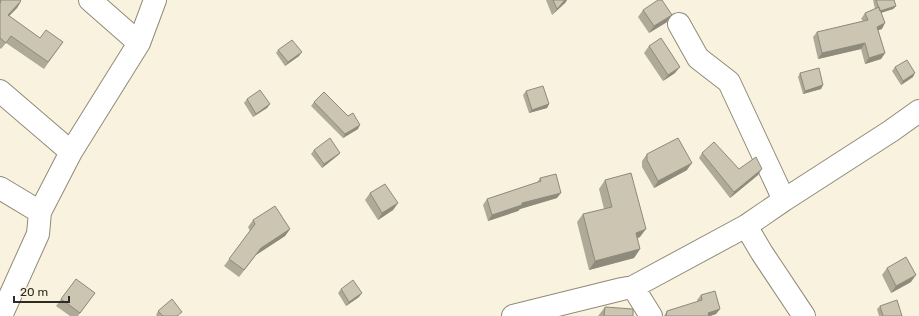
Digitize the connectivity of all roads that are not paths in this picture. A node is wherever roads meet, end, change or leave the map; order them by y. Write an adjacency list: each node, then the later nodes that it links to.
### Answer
1 (90, 0): 4 (street)
2 (155, 0): 4 (street)
3 (679, 24): 9 (street)
4 (139, 43): 7 (street)
5 (0, 92): 7 (street)
6 (919, 110): 9 (street)
7 (71, 152): 10 (street)
8 (0, 188): 10 (street)
9 (784, 200): 11 (street)
10 (40, 212): 13 (street)
11 (746, 226): 12 (street); 16 (street)
12 (633, 287): 14 (street); 15 (street)
13 (1, 316)
14 (513, 316)
15 (651, 316)
16 (804, 316)

